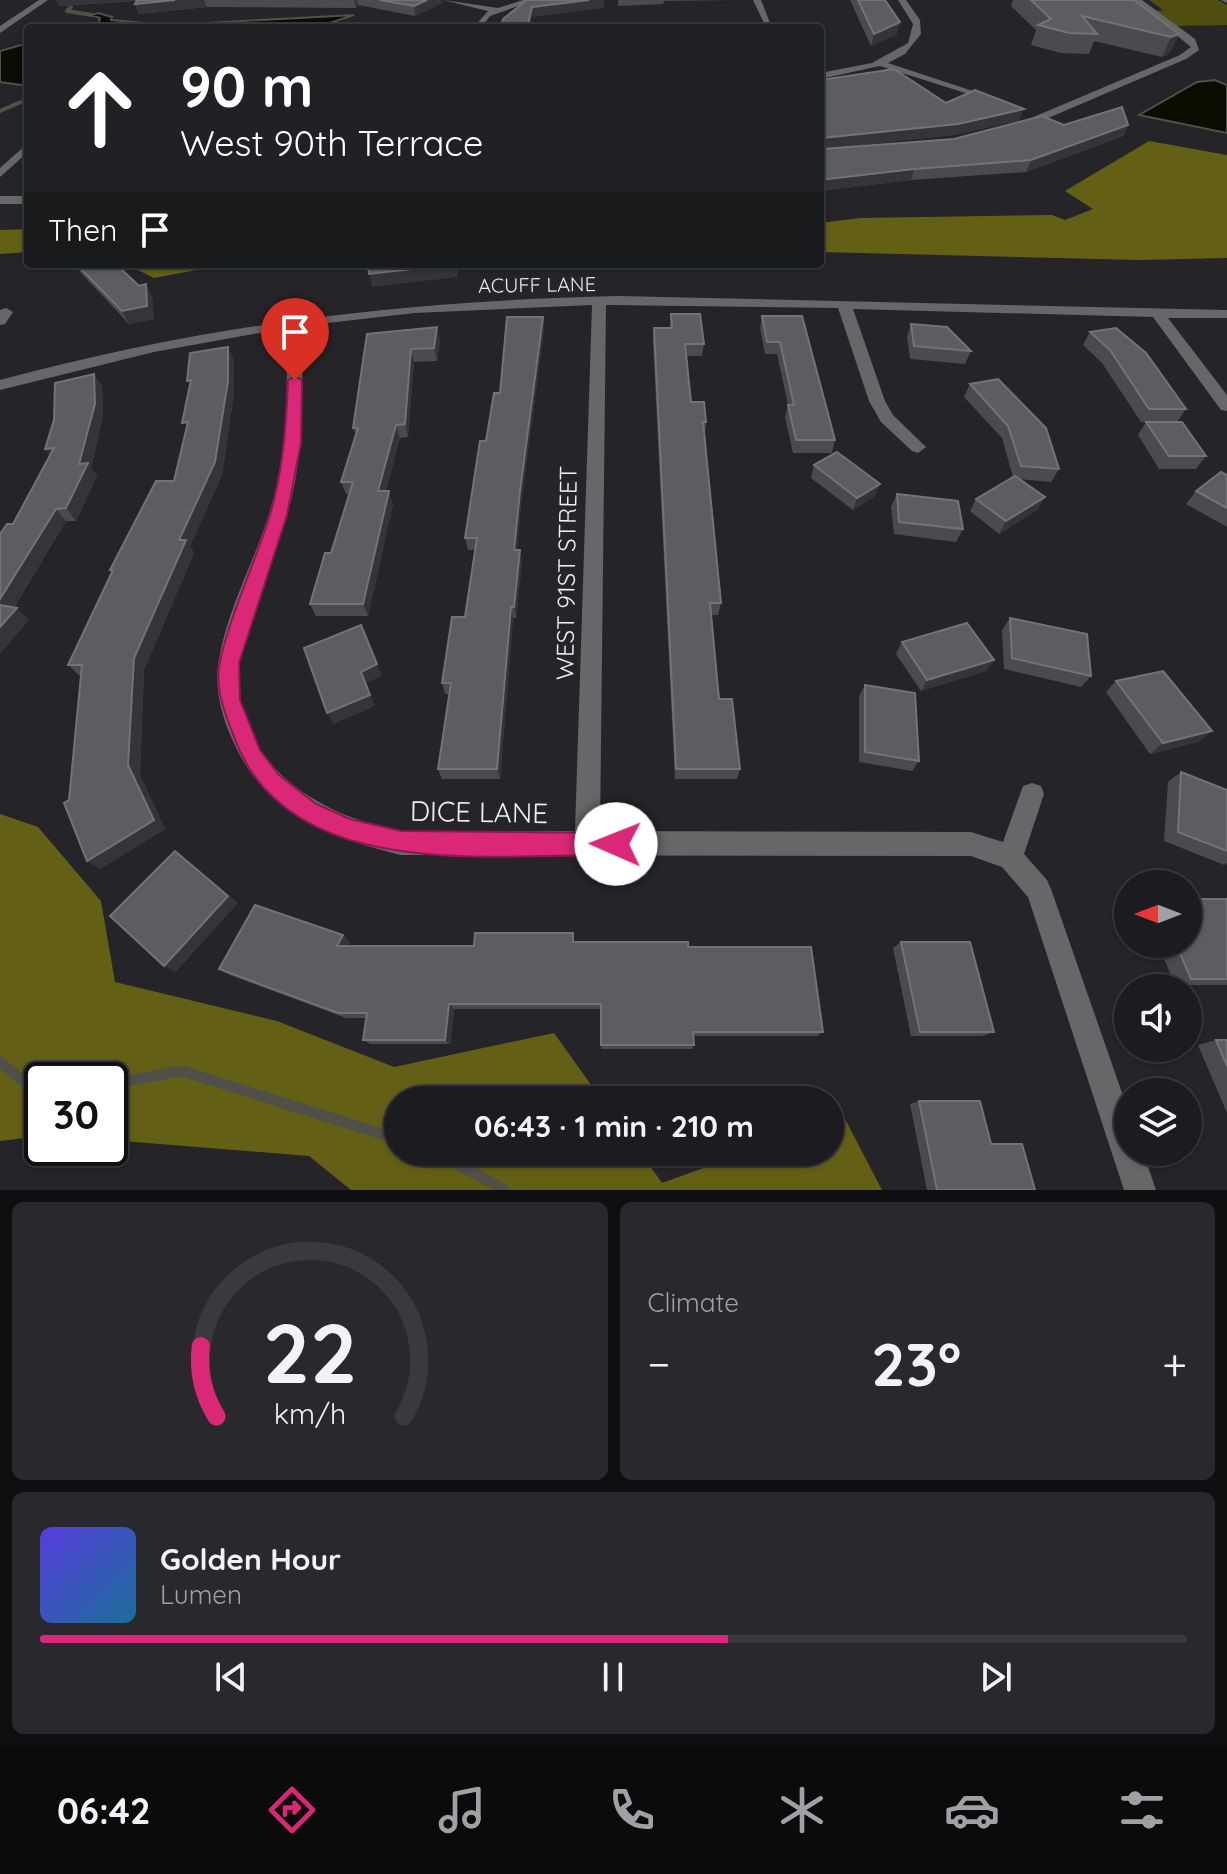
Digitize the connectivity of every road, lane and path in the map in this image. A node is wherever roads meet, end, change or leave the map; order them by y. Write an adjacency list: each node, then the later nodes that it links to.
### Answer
1 (44, 0): 10 (street)
2 (447, 0): 7 (street)
3 (531, 0): 7 (street)
4 (757, 0): 8 (street)
5 (902, 0): 11 (street)
6 (1137, 0): 15 (street)
7 (496, 10): 9 (street)
8 (767, 21)
9 (479, 24)
10 (0, 30)
11 (880, 63): 12 (street); 13 (street)
12 (824, 75)
13 (1001, 104)
14 (1023, 112): 15 (street)
15 (1041, 118): 16 (street)
16 (1005, 131)
17 (24, 150): 18 (street)
18 (0, 174)
19 (0, 200): 20 (street)
20 (24, 200)
21 (599, 304): 22 (street, ACUFF LANE); 25 (street, ACUFF LANE); 30 (street, WEST 91ST STREET)
22 (844, 304): 23 (street, ACUFF LANE); 28 (street)
23 (1158, 314): 24 (street, ACUFF LANE); 27 (street)
24 (1227, 314)
25 (294, 324): 26 (street, ACUFF LANE); 30 (street, DICE LANE)
26 (0, 385)
27 (1227, 406)
28 (918, 447)
29 (1032, 794): 31 (street)
30 (587, 844): 31 (street, DICE LANE)
31 (1010, 857): 32 (street)
32 (1140, 1190)

